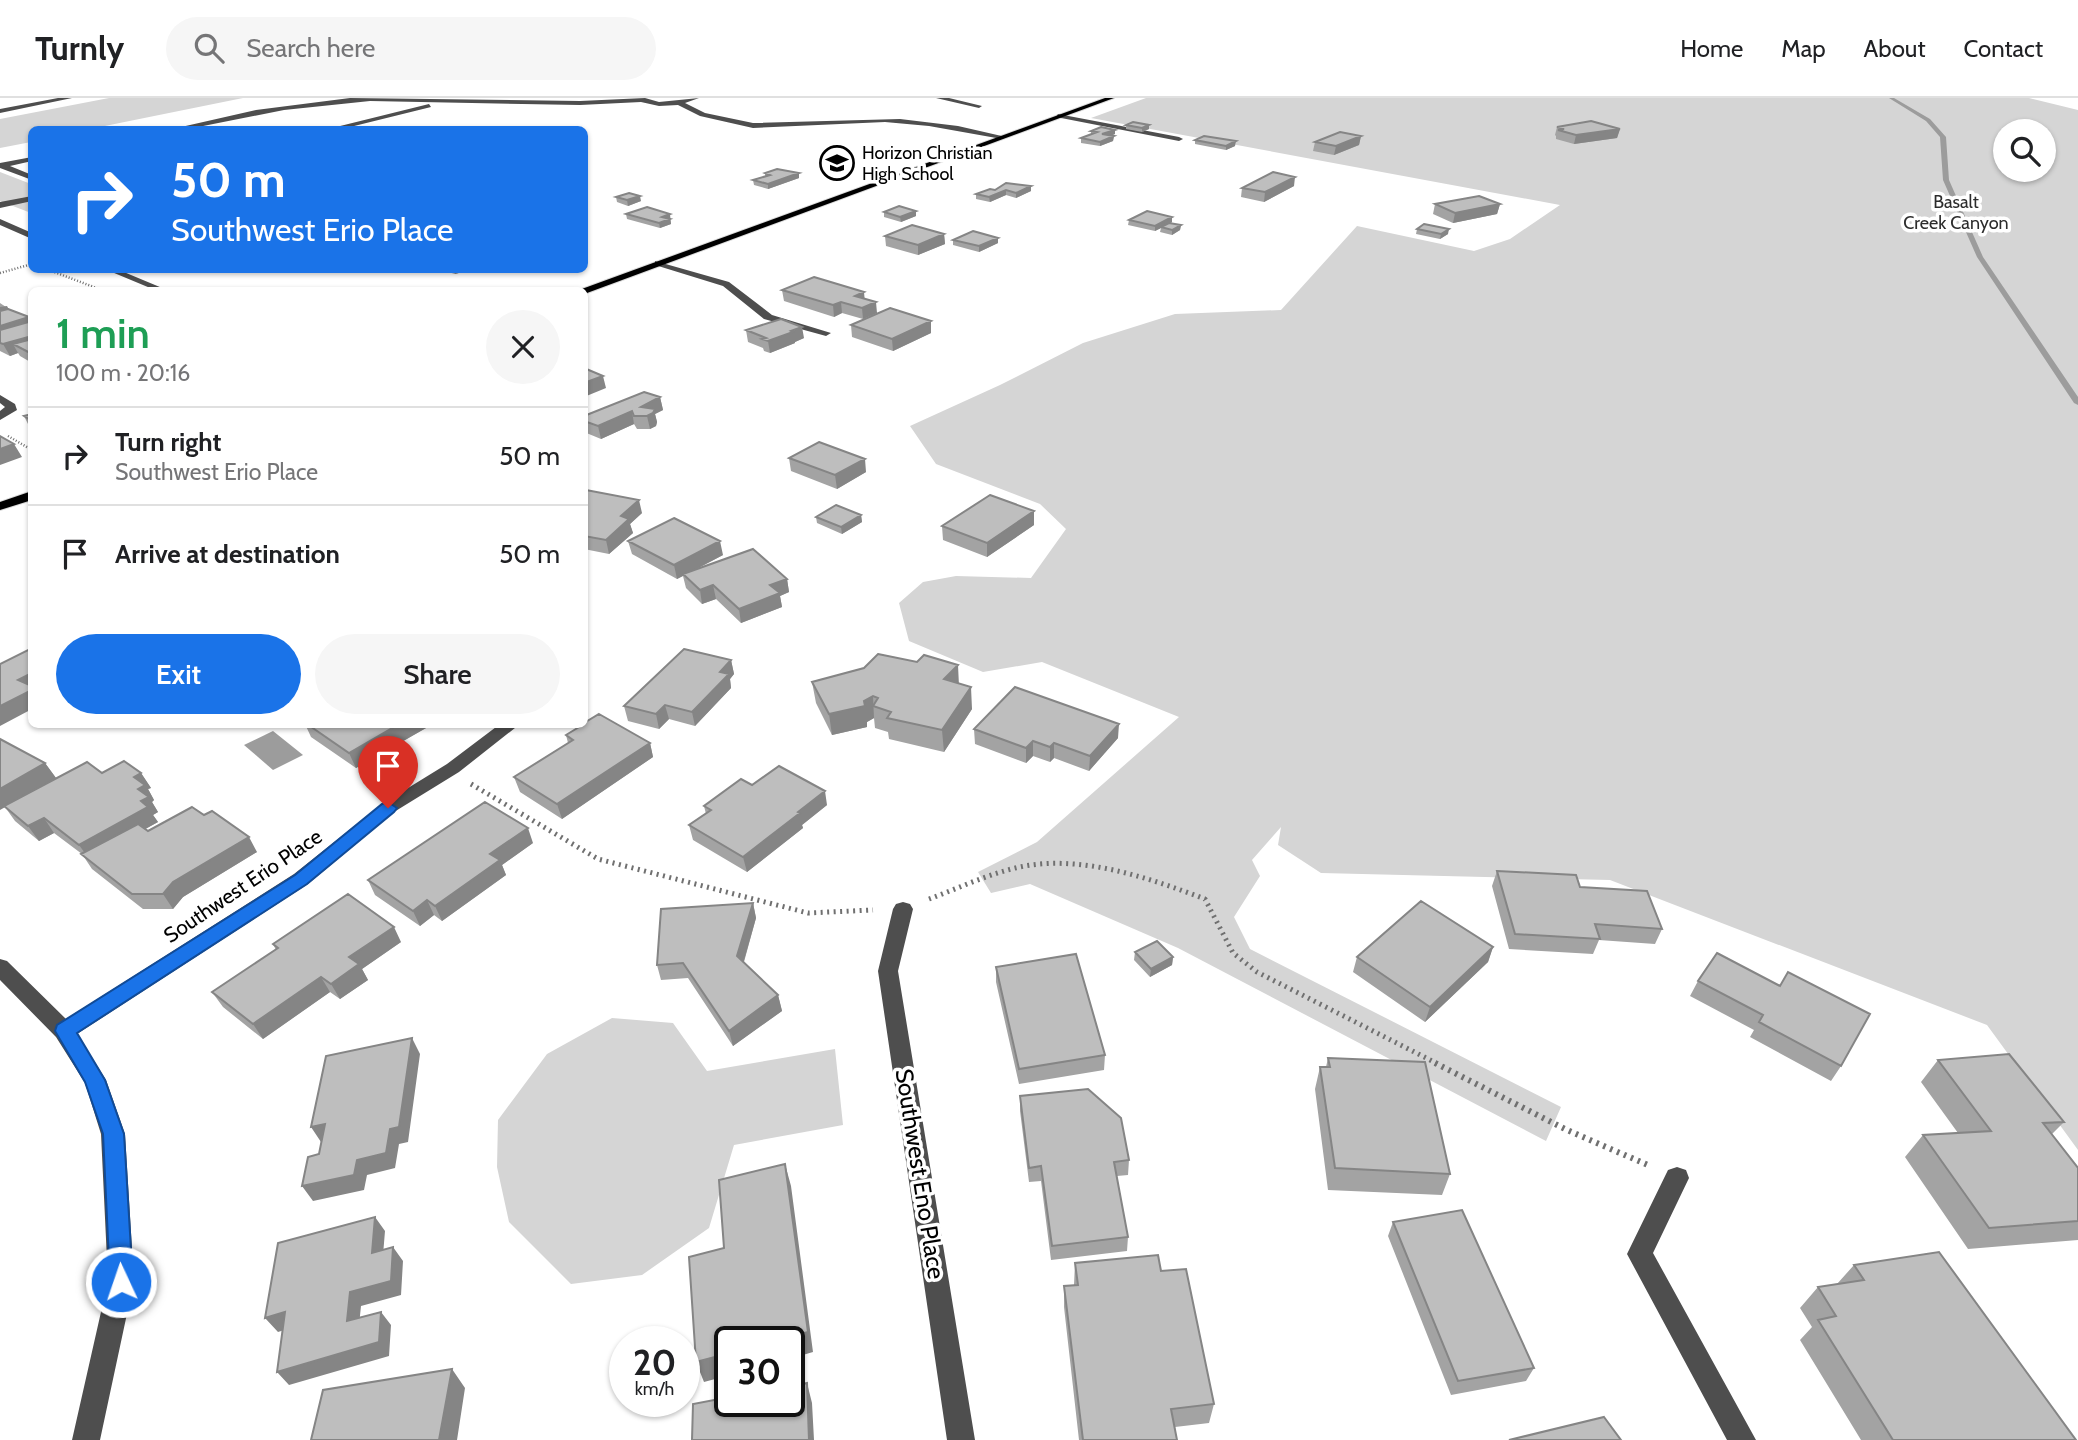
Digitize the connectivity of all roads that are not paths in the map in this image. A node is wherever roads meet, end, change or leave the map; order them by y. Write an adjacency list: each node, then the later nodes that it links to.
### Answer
1 (69, 98): 10 (street)
2 (400, 98): 7 (street); 12 (street)
3 (696, 98): 8 (street)
4 (939, 98): 9 (street)
5 (1111, 98): 11 (main road)
6 (640, 99): 7 (street); 8 (street)
7 (452, 100): 13 (street)
8 (679, 103): 14 (street)
9 (979, 106)
10 (0, 111)
11 (1058, 116): 14 (main road); 15 (street)
12 (192, 126)
13 (344, 126)
14 (1002, 137): 23 (main road)
15 (1179, 139)
16 (28, 160): 17 (street)
17 (0, 166): 18 (street)
18 (28, 176)
19 (28, 199): 20 (street)
20 (0, 205)
21 (0, 222): 22 (street)
22 (28, 234)
23 (659, 263): 26 (main road); 27 (street)
24 (120, 273): 25 (street)
25 (154, 287)
26 (588, 290)
27 (826, 333)
28 (0, 398): 29 (street)
29 (5, 413)
30 (28, 496): 31 (main road)
31 (0, 506)
32 (507, 728): 35 (street, Southwest Erio Place)
33 (903, 909): 38 (street, Southwest Eno Place)
34 (0, 967): 35 (street)
35 (64, 1031): 37 (street)
36 (1677, 1178): 39 (street)
37 (86, 1440)
38 (961, 1440)
39 (1742, 1440)

